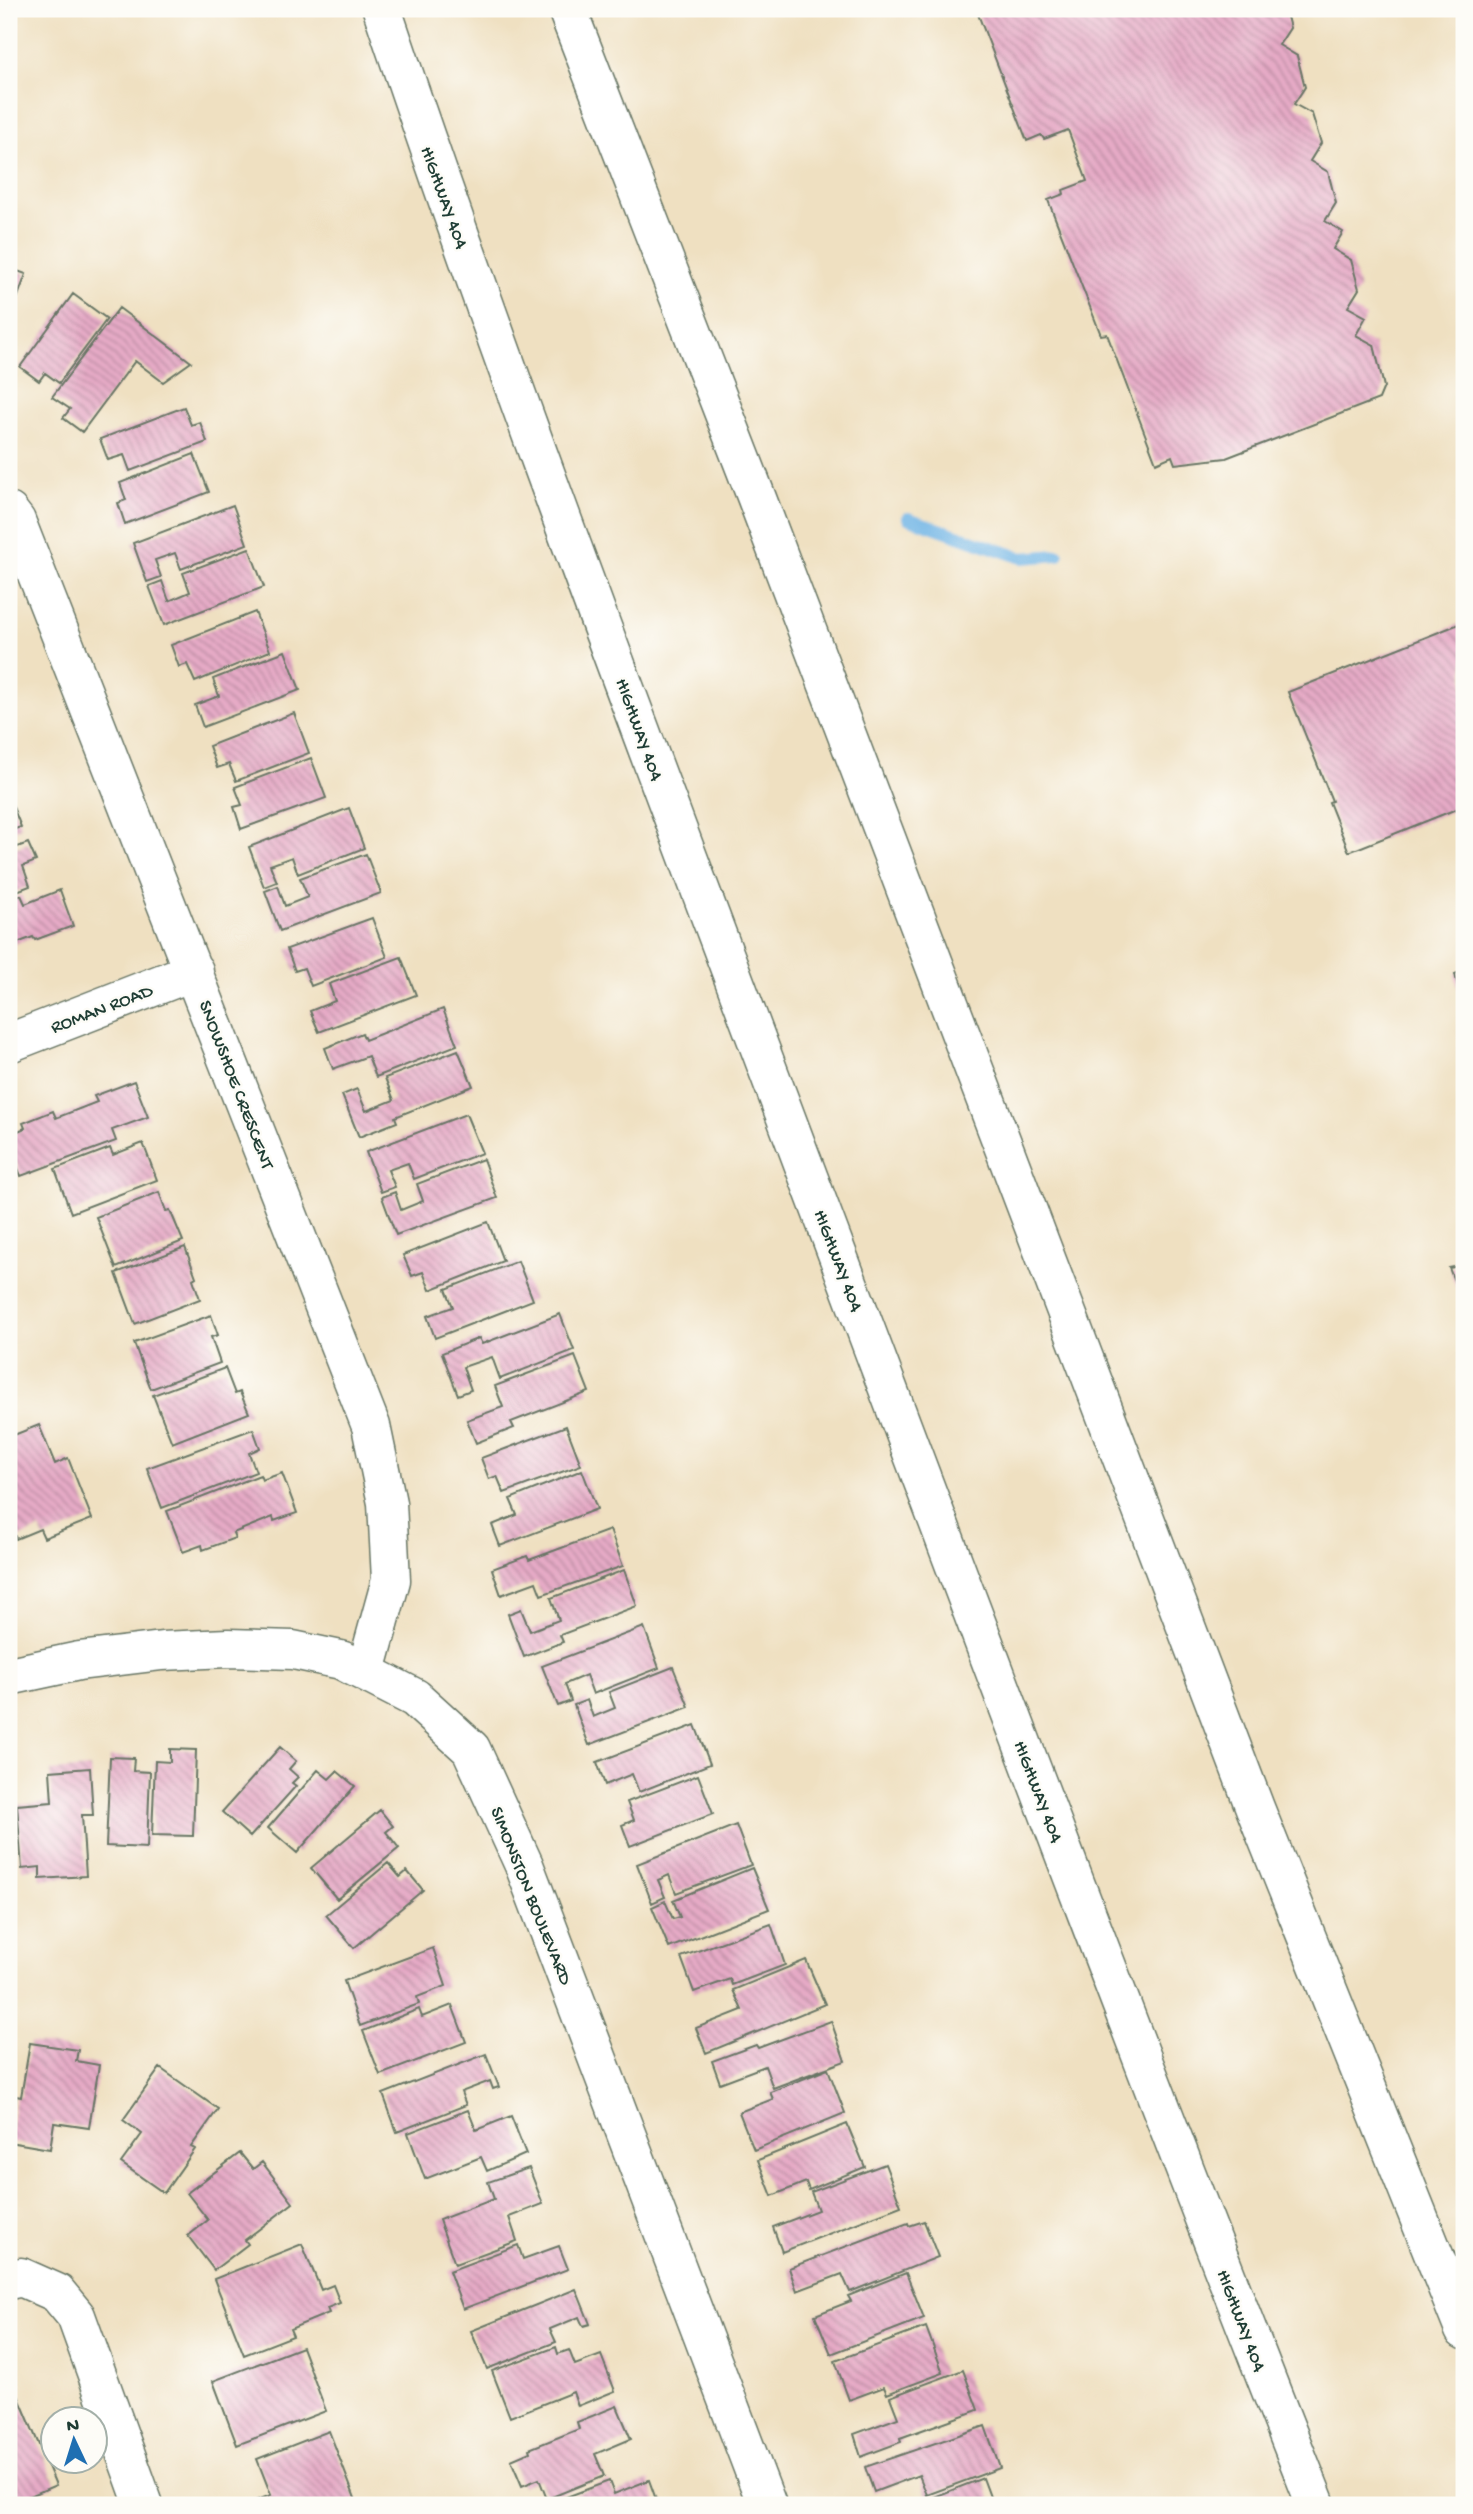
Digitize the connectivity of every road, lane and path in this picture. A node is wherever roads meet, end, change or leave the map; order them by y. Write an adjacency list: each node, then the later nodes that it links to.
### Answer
1 (382, 9): 12 (main road, HIGHWAY 404)
2 (567, 9): 9 (main road)
3 (9, 512): 4 (main road, SNOWSHOE CRESCENT)
4 (194, 971): 5 (main road, ROMAN ROAD); 6 (main road, SNOWSHOE CRESCENT)
5 (9, 1043)
6 (366, 1671): 7 (main road, SIMONSTON BOULEVARD); 11 (main road, SIMONSTON BOULEVARD)
7 (9, 1676)
8 (9, 2280): 10 (main road)
9 (1464, 2330)
10 (144, 2505)
11 (766, 2505)
12 (1316, 2505)

